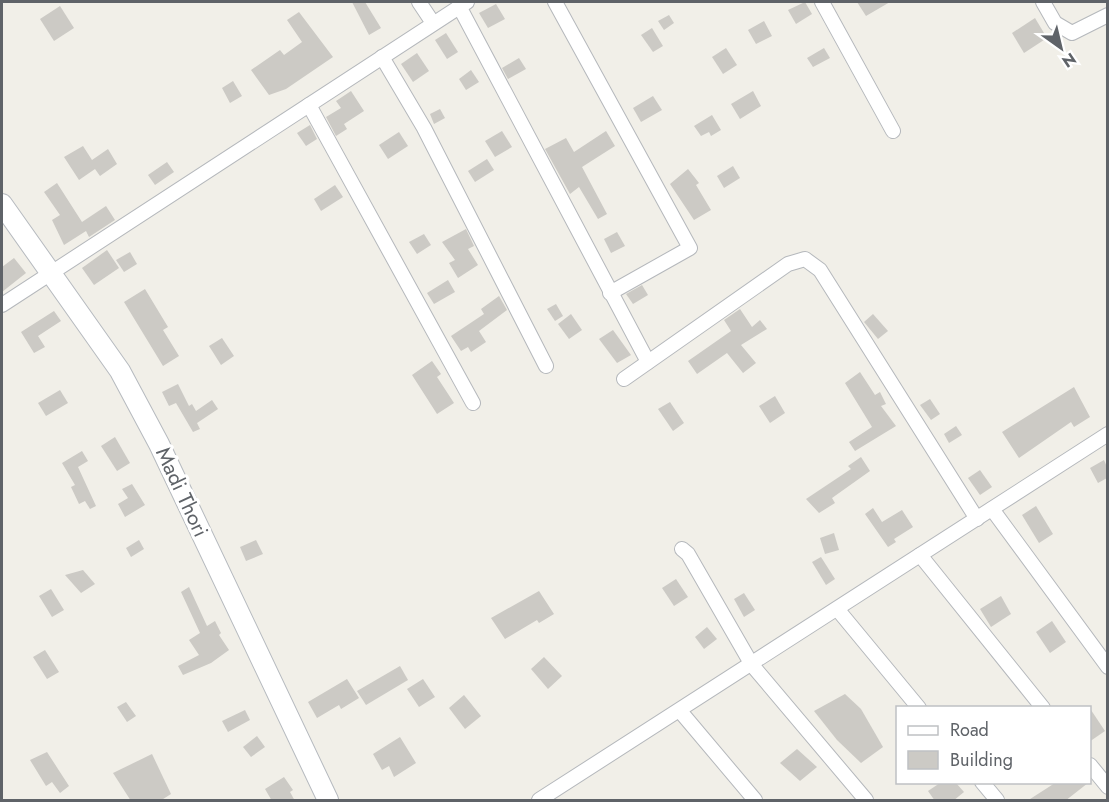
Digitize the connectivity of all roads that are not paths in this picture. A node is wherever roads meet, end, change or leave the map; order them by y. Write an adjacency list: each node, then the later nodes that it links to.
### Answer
1 (419, 2): 7 (street)
2 (555, 2): 13 (street)
3 (822, 2): 10 (street)
4 (1043, 2): 6 (street)
5 (463, 4): 7 (street); 13 (street)
6 (1107, 15)
7 (434, 23): 8 (street)
8 (382, 57): 9 (street); 16 (street)
9 (309, 105): 12 (street); 18 (street)
10 (893, 130)
11 (2, 204): 12 (main road, Madi Thori)
12 (52, 273): 14 (street); 33 (main road, Madi Thori)
13 (610, 293): 15 (street)
14 (2, 305)
15 (648, 362): 17 (street); 21 (street)
16 (546, 366)
17 (624, 379)
18 (472, 403)
19 (1107, 434): 20 (street)
20 (992, 509): 21 (street); 26 (street)
21 (977, 519): 23 (street)
22 (682, 549): 25 (street)
23 (920, 555): 24 (street); 28 (street)
24 (838, 610): 25 (street); 27 (street)
25 (752, 665): 29 (street); 36 (street)
26 (1107, 667)
27 (917, 706)
28 (1041, 706)
29 (680, 711): 34 (street); 35 (street)
30 (1091, 768): 32 (street)
31 (983, 784): 37 (street)
32 (1107, 788)
33 (328, 801)
34 (539, 801)
35 (755, 801)
36 (866, 801)
37 (997, 801)

